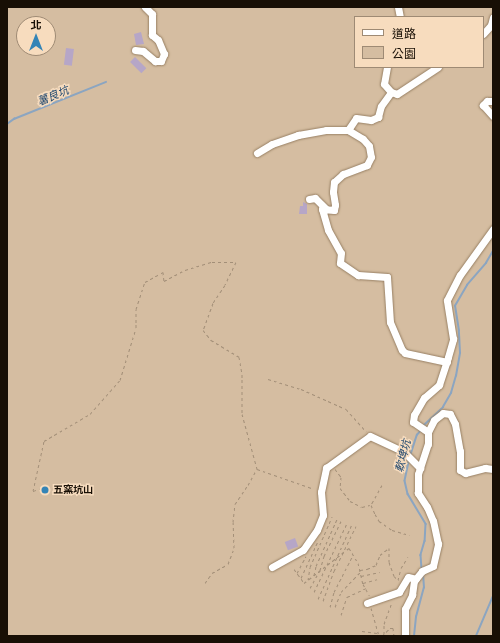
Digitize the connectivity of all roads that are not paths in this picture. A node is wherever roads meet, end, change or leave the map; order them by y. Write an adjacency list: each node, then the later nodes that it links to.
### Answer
1 (145, 7): 5 (street)
2 (493, 17): 4 (street)
3 (493, 26): 4 (street)
4 (485, 32)
5 (135, 50)
6 (388, 68): 8 (street)
7 (437, 68): 8 (street)
8 (392, 92): 11 (street)
9 (493, 101): 10 (street)
10 (493, 116)
11 (348, 130): 12 (street); 14 (street)
12 (257, 153)
13 (310, 199): 14 (street)
14 (326, 209): 16 (street)
15 (493, 229): 16 (street)
16 (446, 362): 17 (street)
17 (428, 432): 18 (street); 19 (street)
18 (417, 466): 20 (street); 21 (street)
19 (493, 469)
20 (272, 567)
21 (415, 580): 22 (street); 23 (street)
22 (368, 602)
23 (405, 636)

